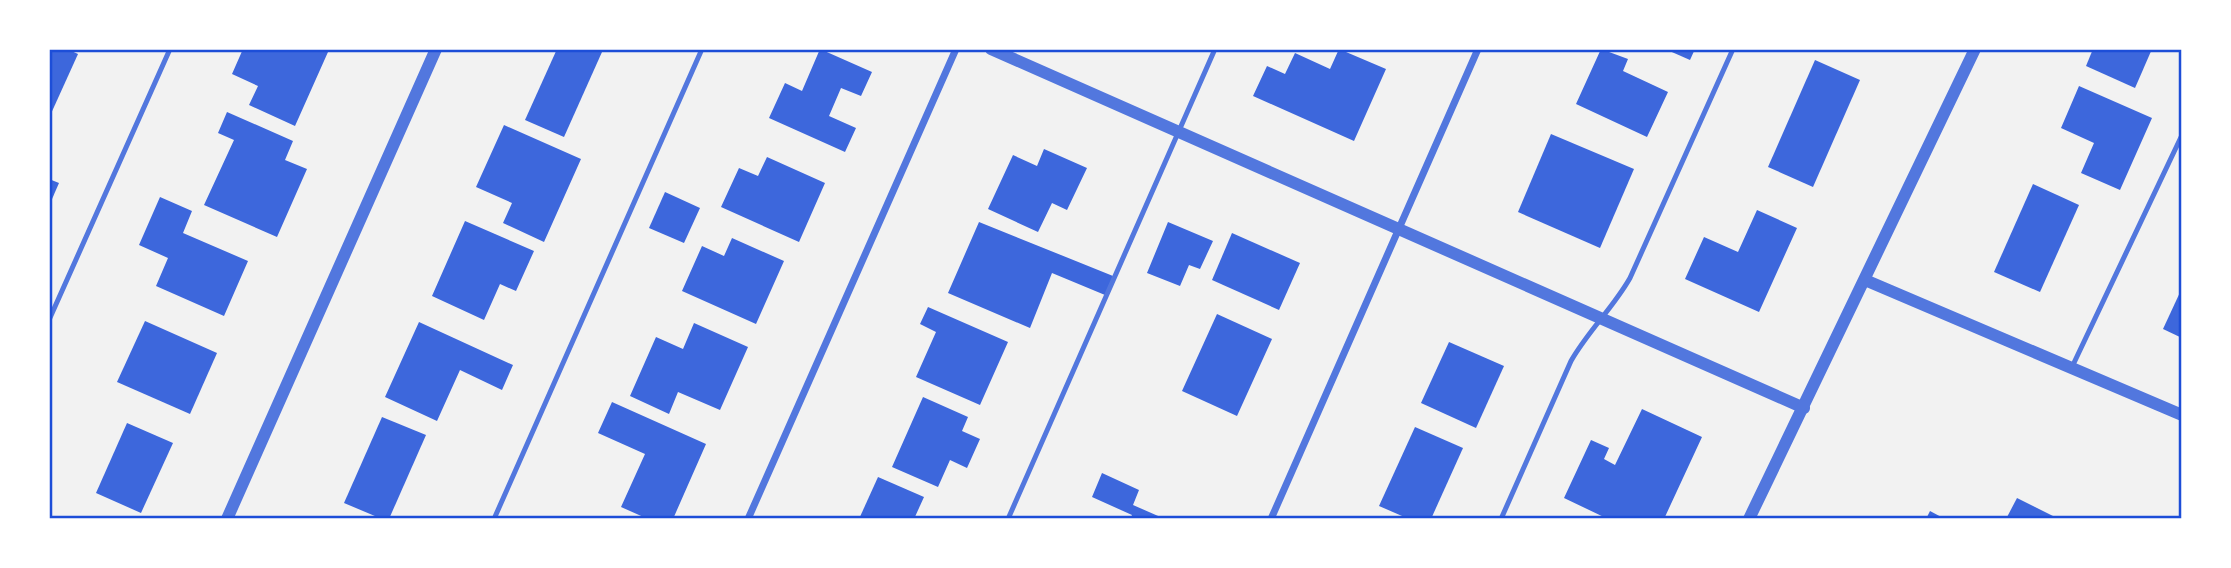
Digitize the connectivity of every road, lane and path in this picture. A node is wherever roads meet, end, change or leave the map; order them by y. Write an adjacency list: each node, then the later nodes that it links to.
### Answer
1 (170, 49): 15 (lane)
2 (436, 49): 19 (street)
3 (702, 49): 20 (lane)
4 (956, 49): 21 (street)
5 (992, 49): 10 (street)
6 (1215, 49): 10 (lane)
7 (1478, 49): 12 (street)
8 (1733, 49): 14 (lane)
9 (1975, 49): 13 (street)
10 (1178, 132): 12 (street); 22 (lane)
11 (2182, 135): 16 (lane)
12 (1398, 229): 14 (street); 23 (street)
13 (1865, 280): 16 (street); 17 (street)
14 (1601, 319): 17 (street); 24 (lane)
15 (49, 320)
16 (2071, 368): 18 (street)
17 (1804, 408): 25 (street)
18 (2182, 415)
19 (227, 519)
20 (494, 519)
21 (748, 519)
22 (1008, 519)
23 (1270, 519)
24 (1501, 519)
25 (1749, 519)

